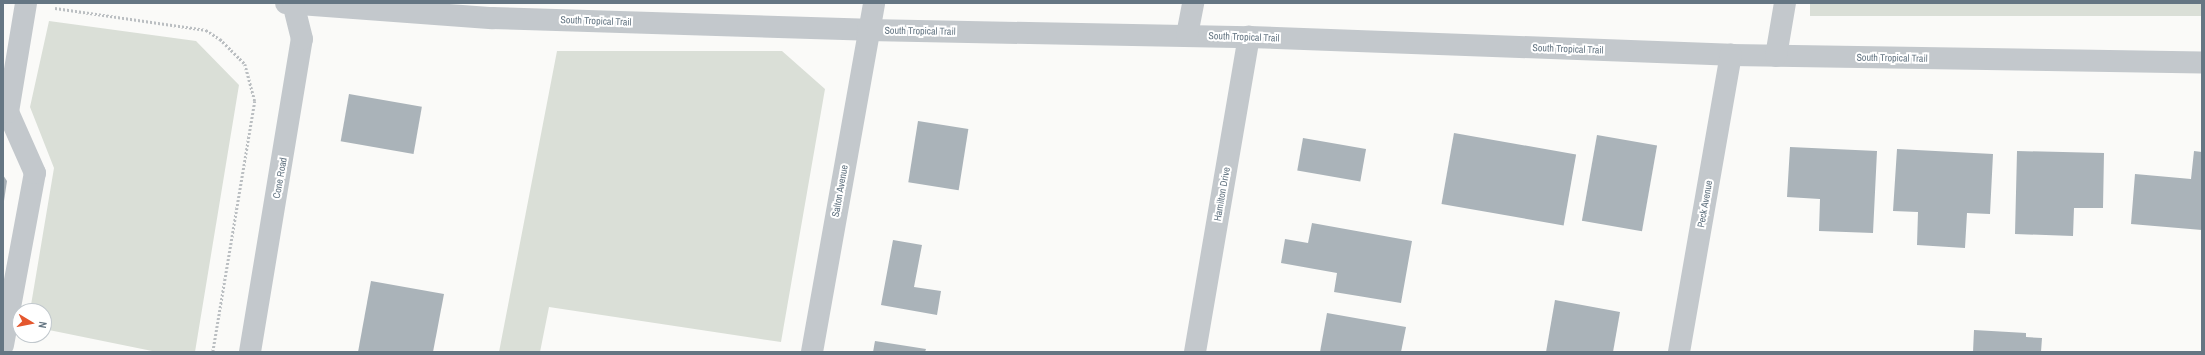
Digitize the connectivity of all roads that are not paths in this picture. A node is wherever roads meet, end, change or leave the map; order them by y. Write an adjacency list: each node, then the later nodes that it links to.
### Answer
1 (26, 3): 12 (street)
2 (291, 3): 6 (street, South Tropical Trail); 13 (street, Cone Road)
3 (874, 3): 6 (street, Salton Avenue)
4 (1193, 3): 7 (street)
5 (1785, 3): 10 (street)
6 (868, 30): 7 (street, South Tropical Trail); 14 (street, Salton Avenue)
7 (1187, 35): 8 (street, South Tropical Trail)
8 (1249, 37): 9 (street, South Tropical Trail); 15 (street, Hamilton Drive)
9 (1731, 55): 10 (street, South Tropical Trail); 16 (street, Peck Avenue)
10 (1776, 56): 11 (street, South Tropical Trail)
11 (2202, 62)
12 (3, 345)
13 (250, 352)
14 (812, 352)
15 (1195, 352)
16 (1679, 352)

